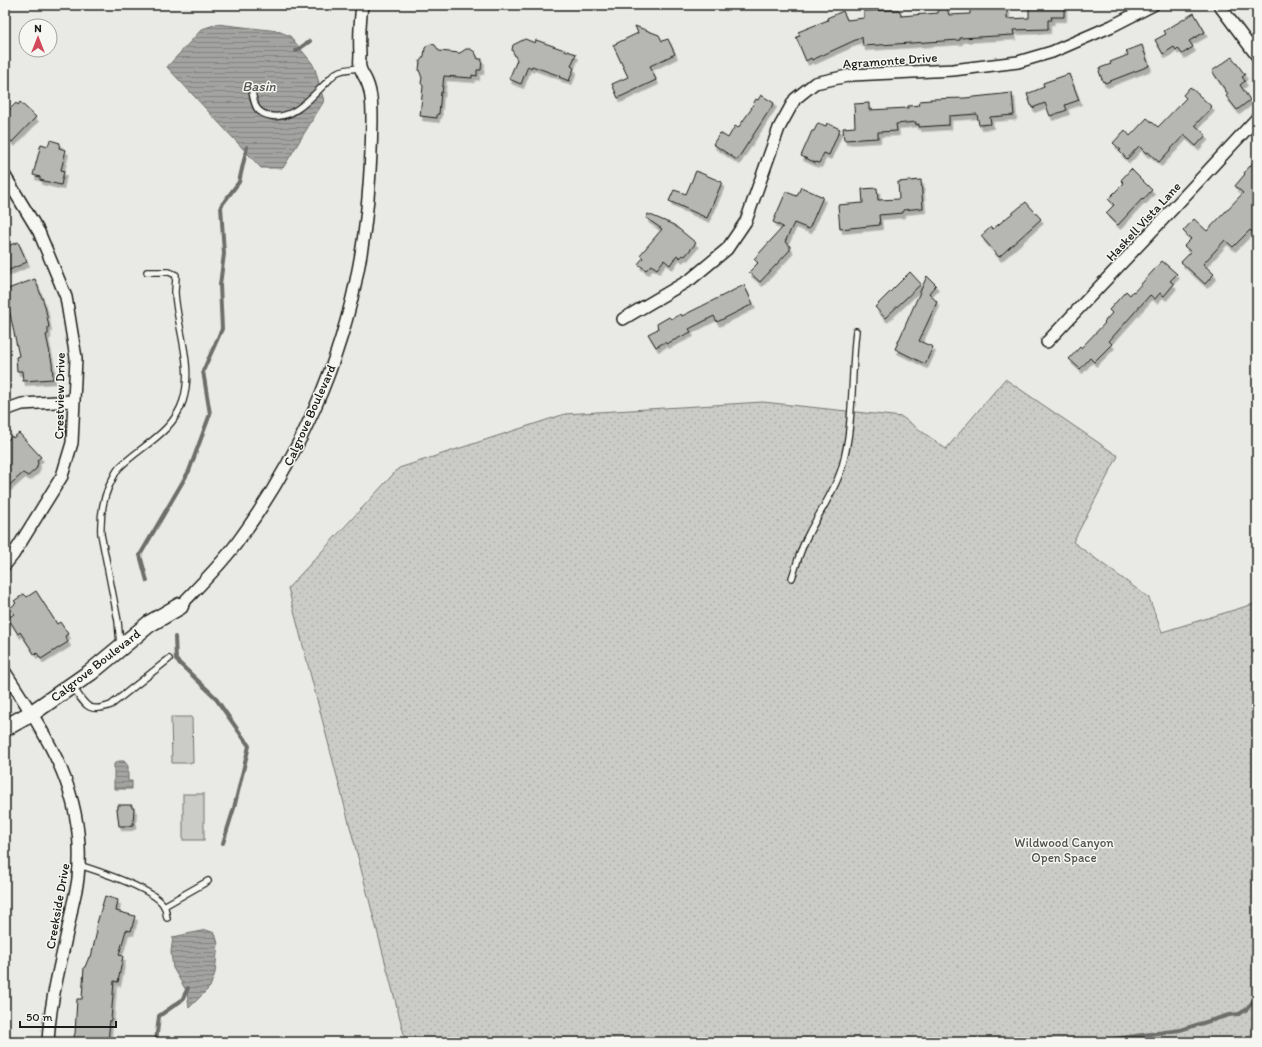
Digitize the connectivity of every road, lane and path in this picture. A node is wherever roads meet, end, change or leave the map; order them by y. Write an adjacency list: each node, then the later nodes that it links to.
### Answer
1 (362, 5): 5 (street, Calgrove Boulevard)
2 (1153, 5): 10 (street, Agramonte Drive)
3 (1219, 5): 4 (street)
4 (1257, 56)
5 (360, 68): 6 (lane); 17 (street, Calgrove Boulevard)
6 (252, 92)
7 (1257, 118): 12 (street, Haskell Vista Lane)
8 (5, 176): 13 (street, Crestview Drive)
9 (147, 272): 18 (lane)
10 (623, 319)
11 (856, 331): 16 (lane)
12 (1047, 342)
13 (73, 401): 14 (street); 15 (street, Crestview Drive)
14 (5, 410)
15 (5, 565)
16 (792, 578)
17 (180, 606): 18 (street, Calgrove Boulevard)
18 (120, 647): 21 (street, Calgrove Boulevard)
19 (170, 659): 21 (lane)
20 (5, 672): 22 (street, Creekside Drive)
21 (72, 685): 22 (street, Calgrove Boulevard)
22 (32, 713): 23 (street, Calgrove Boulevard); 24 (street, Creekside Drive)
23 (5, 728)
24 (79, 865): 26 (lane); 28 (street, Creekside Drive)
25 (208, 881): 26 (lane)
26 (164, 906): 27 (lane)
27 (167, 918)
28 (48, 1042)

